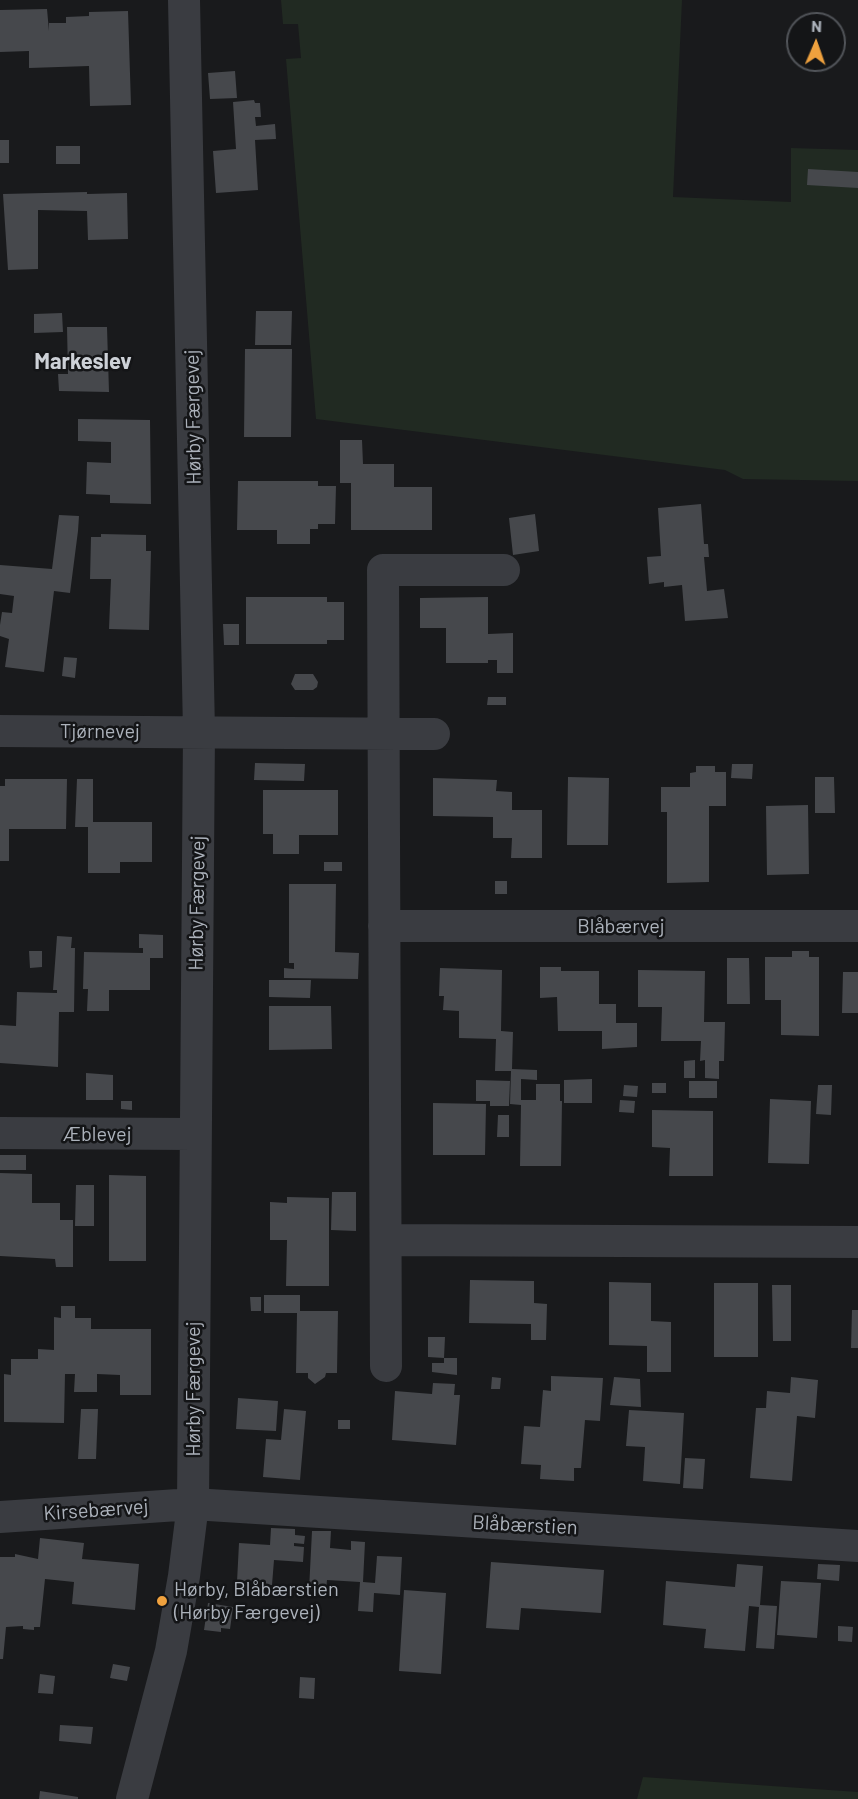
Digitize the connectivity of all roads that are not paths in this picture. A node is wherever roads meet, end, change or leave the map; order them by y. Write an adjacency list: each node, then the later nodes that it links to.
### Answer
1 (184, 0): 4 (street, Hørby Færgevej)
2 (504, 570): 5 (street)
3 (0, 730): 4 (street, Tjørnevej)
4 (199, 731): 5 (street); 10 (street, Hørby Færgevej)
5 (383, 733): 6 (street); 7 (street)
6 (434, 734)
7 (384, 926): 8 (street, Blåbærvej); 11 (street)
8 (858, 926)
9 (0, 1133): 10 (street, Æblevej)
10 (194, 1134): 14 (street, Hørby Færgevej)
11 (386, 1240): 12 (street); 13 (street)
12 (858, 1242)
13 (386, 1366)
14 (193, 1504): 15 (street, Kirsebærvej); 16 (street, Blåbærstien); 17 (street, Hørby Færgevej)
15 (0, 1517)
16 (858, 1546)
17 (132, 1799)

